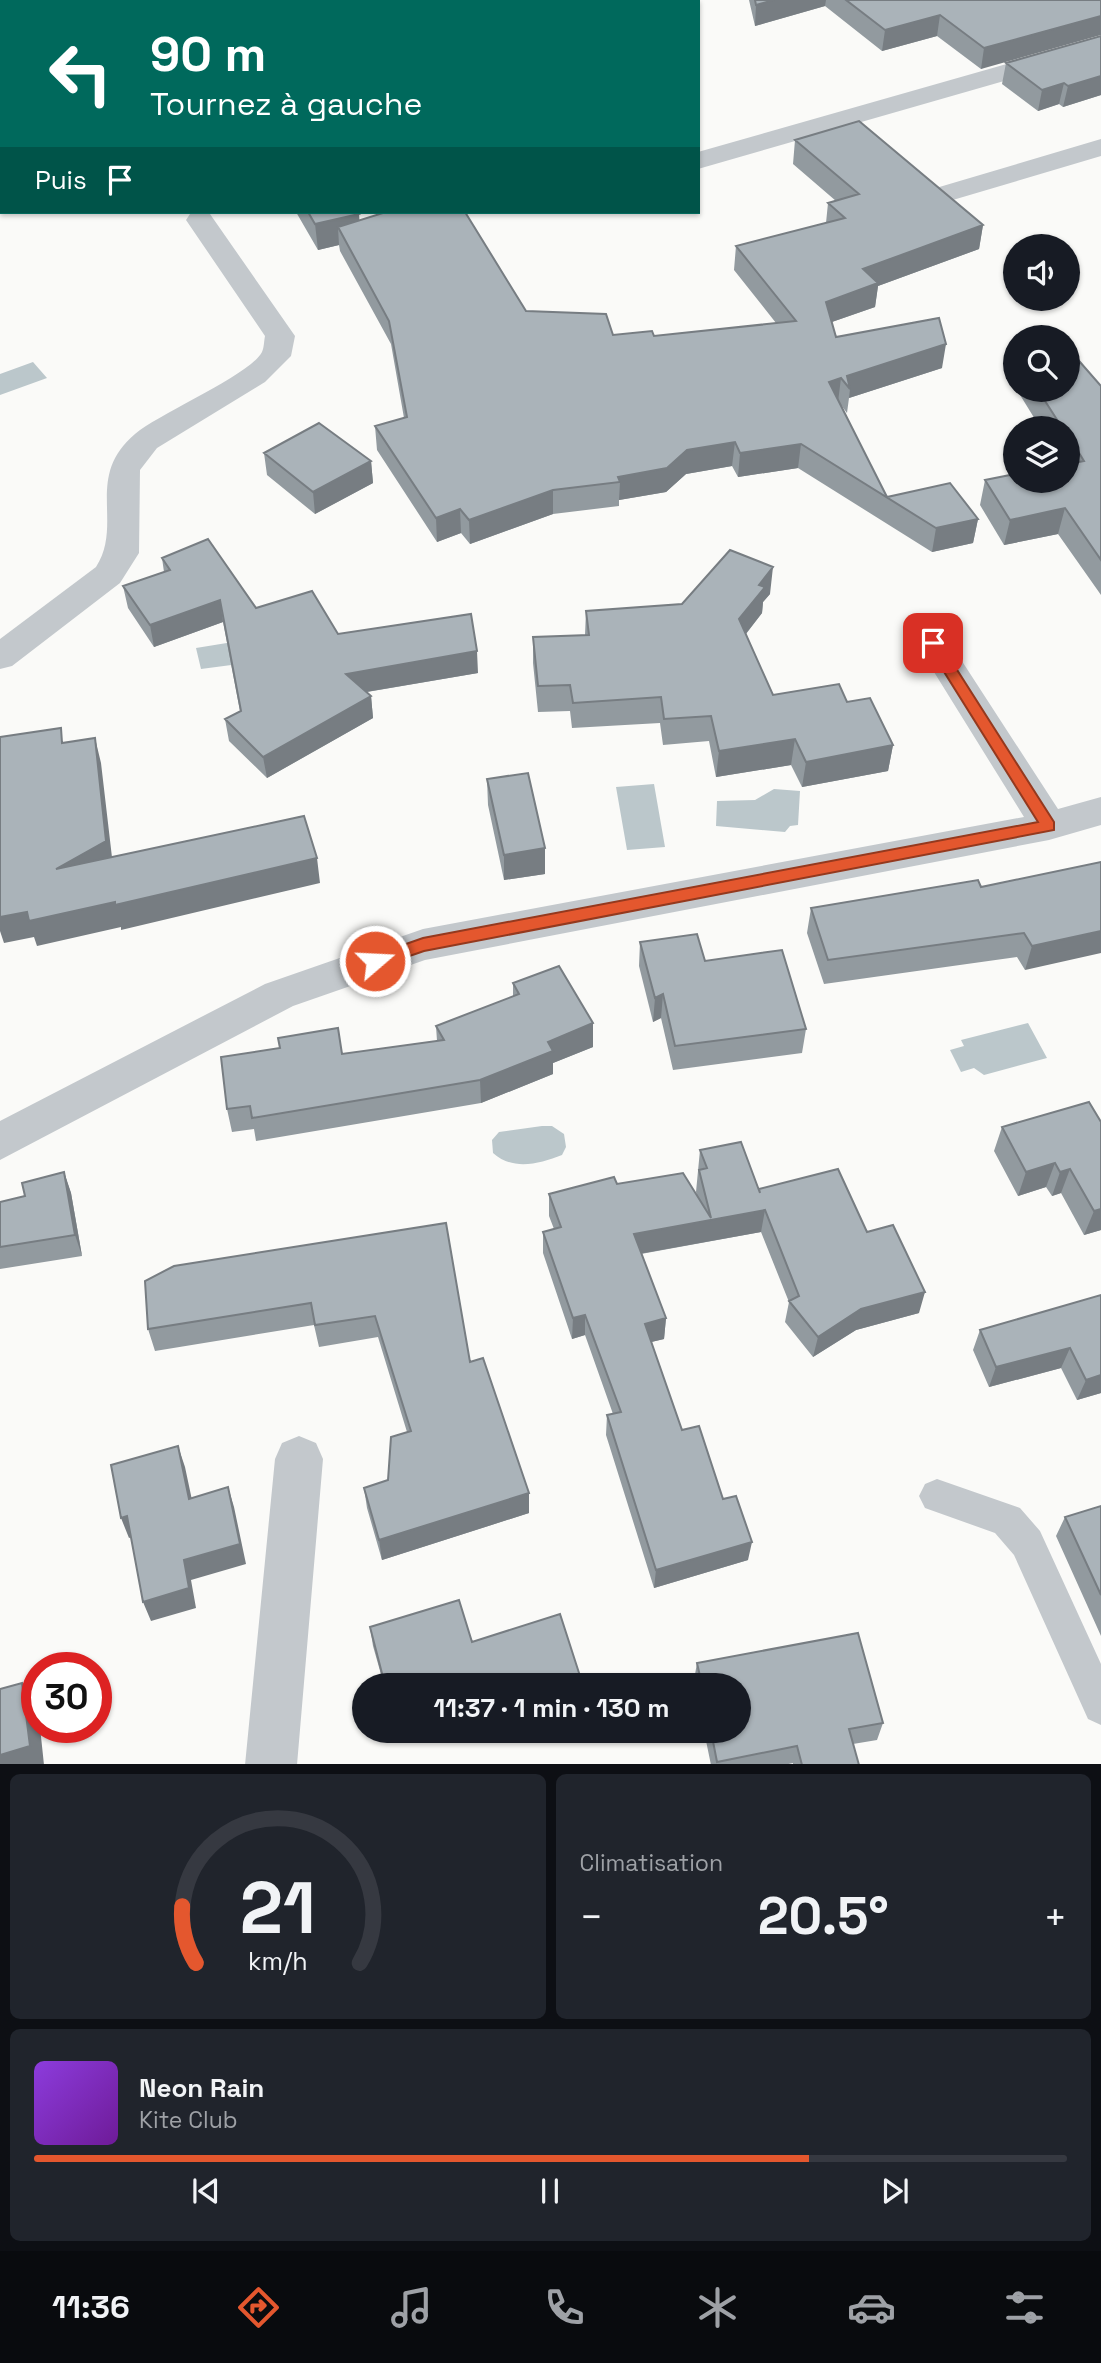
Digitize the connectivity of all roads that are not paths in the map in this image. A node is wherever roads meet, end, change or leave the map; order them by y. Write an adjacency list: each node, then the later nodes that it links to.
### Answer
1 (1101, 45): 3 (street)
2 (1101, 147): 4 (street)
3 (700, 160)
4 (946, 194)
5 (200, 220): 7 (street)
6 (933, 643): 9 (street)
7 (0, 656)
8 (1101, 811): 9 (street)
9 (1049, 826): 10 (street)
10 (0, 1142)
11 (299, 1459): 14 (street)
12 (937, 1496): 13 (lane)
13 (1101, 1706)
14 (271, 1764)

